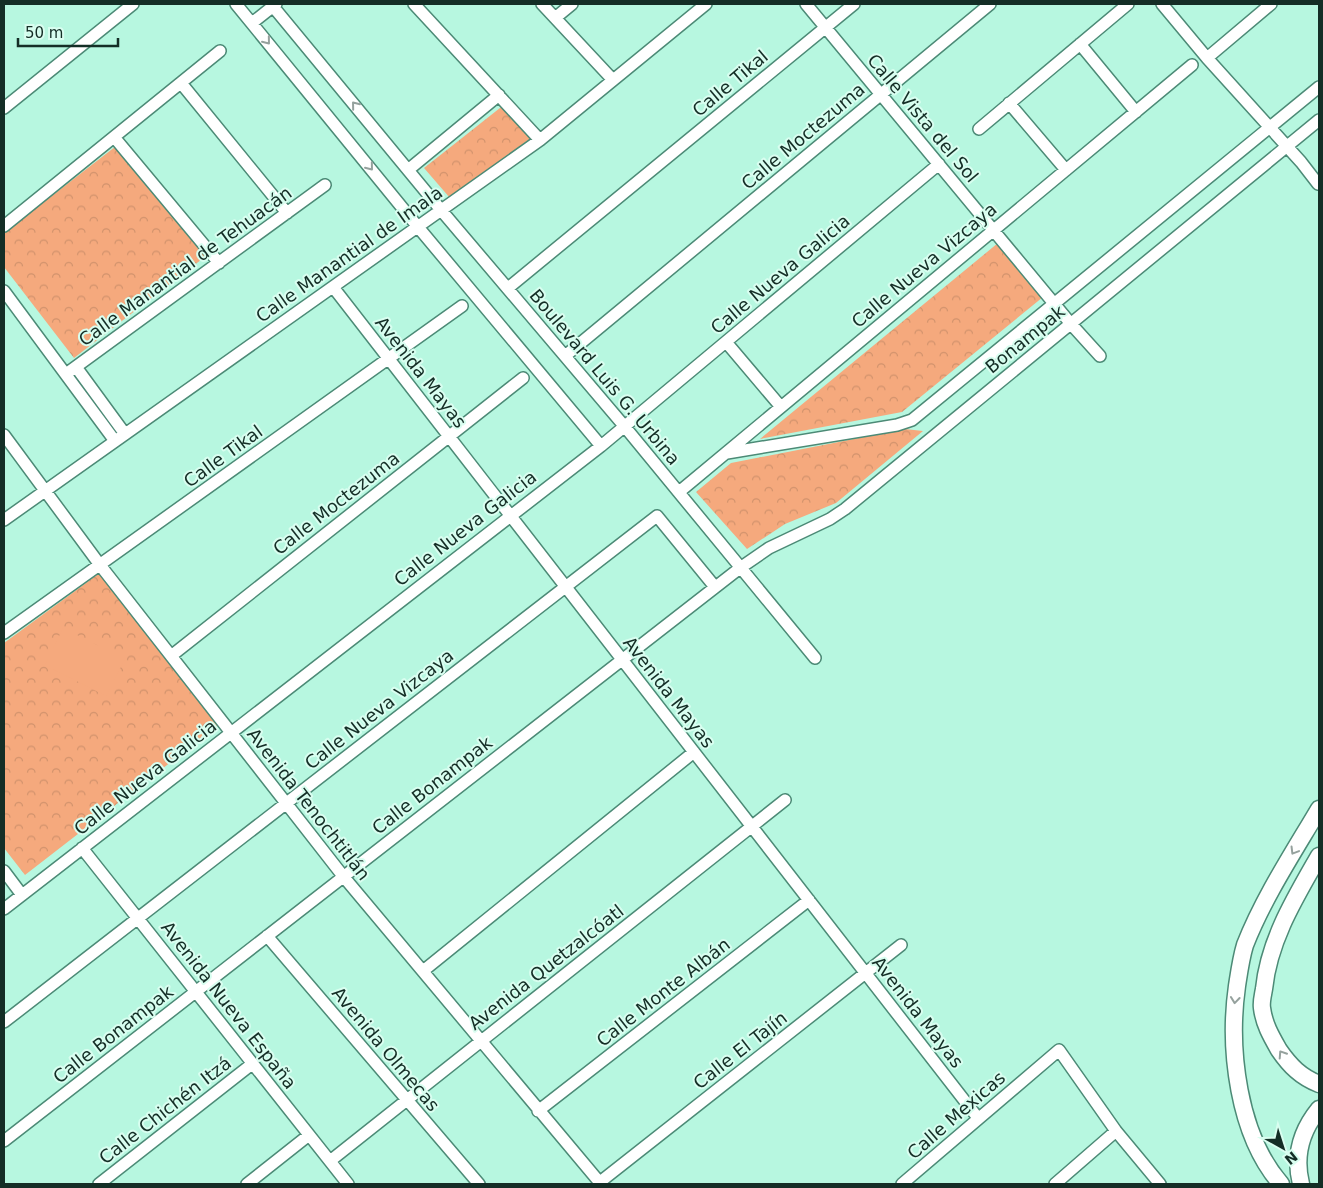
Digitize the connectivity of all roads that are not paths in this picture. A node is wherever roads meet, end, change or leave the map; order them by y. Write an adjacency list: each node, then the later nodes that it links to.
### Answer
1 (133, 4): 27 (street)
2 (236, 4): 15 (street)
3 (273, 4): 15 (street); 36 (street, Boulevard Luis G. Urbina, one-way to 3)
4 (414, 4): 25 (street)
5 (542, 4): 14 (street)
6 (572, 4): 14 (street)
7 (706, 4): 21 (street, Calle Manantial de Imala)
8 (806, 4): 16 (street, Calle Vista del Sol)
9 (854, 4): 16 (street, Calle Tikal)
10 (990, 4): 24 (street, Calle Moctezuma)
11 (1128, 4): 17 (street)
12 (1162, 4): 19 (street)
13 (1271, 4): 19 (street)
14 (555, 18): 21 (street)
15 (252, 24): 43 (street, one-way to 43)
16 (825, 27): 24 (street, Calle Vista del Sol); 47 (street, Calle Tikal)
17 (1080, 44): 26 (street); 28 (street)
18 (220, 51): 22 (street)
19 (1207, 58): 30 (street)
20 (1192, 65): 28 (street, Calle Nueva Vizcaya)
21 (613, 80): 33 (street, Calle Manantial de Imala)
22 (181, 82): 32 (street); 41 (street)
23 (1319, 87): 30 (street, Bonampak)
24 (881, 94): 35 (street, Calle Vista del Sol); 53 (street, Calle Moctezuma)
25 (499, 95): 33 (street); 36 (street)
26 (1009, 103): 31 (street); 37 (street)
27 (4, 108)
28 (1136, 112): 37 (street, Calle Nueva Vizcaya)
29 (1319, 120): 34 (street, Bonampak)
30 (1270, 128): 34 (street); 49 (street, Bonampak)
31 (979, 129)
32 (114, 137): 42 (street); 45 (street)
33 (540, 140): 40 (street, Calle Manantial de Imala)
34 (1287, 146): 38 (street); 51 (street, Bonampak)
35 (938, 164): 44 (street, Calle Vista del Sol); 52 (street, Calle Nueva Galicia)
36 (408, 170): 40 (street, Boulevard Luis G. Urbina)
37 (1066, 170): 44 (street, Calle Nueva Vizcaya)
38 (1318, 184)
39 (325, 185): 41 (street, Calle Manantial de Tehuacán)
40 (441, 210): 43 (street, Calle Manantial de Imala); 47 (street, Boulevard Luis G. Urbina)
41 (287, 213): 45 (street, Calle Manantial de Tehuacán)
42 (4, 226)
43 (418, 227): 46 (street, Calle Manantial de Imala); 65 (street)
44 (994, 230): 49 (street, Calle Vista del Sol); 59 (street, Calle Nueva Vizcaya)
45 (219, 263): 56 (street, Calle Manantial de Tehuacán)
46 (333, 287): 55 (street, Avenida Mayas); 61 (street, Calle Manantial de Imala)
47 (508, 288): 53 (street, Boulevard Luis G. Urbina)
48 (4, 291): 57 (street)
49 (1055, 304): 51 (street, Calle Vista del Sol); 66 (street, Bonampak)
50 (462, 306): 55 (street, Calle Tikal)
51 (1071, 324): 54 (street, Calle Vista del Sol); 72 (street, Bonampak)
52 (726, 342): 59 (street); 60 (street, Calle Nueva Galicia)
53 (564, 356): 60 (street, Boulevard Luis G. Urbina)
54 (1100, 356)
55 (389, 359): 63 (street, Avenida Mayas); 71 (street, Calle Tikal)
56 (76, 367): 57 (street, Calle Manantial de Tehuacán); 61 (street)
57 (66, 374): 64 (street)
58 (523, 378): 63 (street, Calle Moctezuma)
59 (781, 408): 66 (street, Calle Nueva Vizcaya)
60 (625, 426): 65 (street, Calle Nueva Galicia); 68 (street, Boulevard Luis G. Urbina)
61 (125, 434): 64 (street, Calle Manantial de Imala)
62 (4, 435): 67 (street, Avenida Tenochtitlán)
63 (449, 436): 69 (street, Avenida Mayas); 76 (street, Calle Moctezuma)
64 (115, 441): 67 (street, Calle Manantial de Imala)
65 (601, 446): 69 (street, Calle Nueva Galicia)
66 (727, 453): 68 (street, Calle Nueva Vizcaya)
67 (44, 491): 70 (street, Calle Manantial de Imala); 71 (street, Avenida Tenochtitlán)
68 (679, 492): 72 (street, Boulevard Luis G. Urbina)
69 (510, 515): 73 (street, Avenida Mayas); 79 (street, Calle Nueva Galicia)
70 (4, 520)
71 (100, 565): 75 (street, Calle Tikal); 76 (street, Avenida Tenochtitlán)
72 (740, 568): 74 (street, Calle Bonampak); 77 (street, Boulevard Luis G. Urbina)
73 (566, 587): 74 (street, Calle Nueva Vizcaya); 78 (street, Avenida Mayas); 82 (street, Calle Nueva Vizcaya)
74 (716, 587): 78 (street, Calle Bonampak)
75 (4, 633)
76 (171, 656): 79 (street, Avenida Tenochtitlán)
77 (815, 658)
78 (622, 660): 80 (street, Avenida Mayas); 88 (street, Calle Bonampak)
79 (230, 732): 82 (street, Avenida Tenochtitlán); 85 (street, Calle Nueva Galicia)
80 (694, 752): 84 (street, Avenida Mayas); 95 (street)
81 (785, 800): 84 (street, Avenida Quetzalcóatl)
82 (286, 804): 88 (street, Avenida Tenochtitlán); 92 (street, Calle Nueva Vizcaya)
83 (1319, 809): 118 (street, one-way to 118)
84 (752, 827): 90 (street, Avenida Mayas); 99 (street, Avenida Quetzalcóatl)
85 (82, 848): 89 (street, Calle Nueva Galicia); 92 (street, Avenida Nueva España)
86 (1319, 856): 101 (street, one-way to 86)
87 (4, 871): 89 (street)
88 (343, 876): 93 (street, Calle Bonampak); 95 (street, Avenida Tenochtitlán)
89 (22, 895): 91 (street, Calle Nueva Galicia)
90 (809, 900): 96 (street, Avenida Mayas); 104 (street, Calle Monte Albán)
91 (4, 909)
92 (138, 918): 97 (street, Avenida Nueva España); 98 (street, Calle Nueva Vizcaya)
93 (267, 936): 97 (street, Calle Bonampak); 102 (street, Avenida Olmecas)
94 (901, 945): 96 (street, Calle El Tajín)
95 (423, 971): 99 (street, Avenida Tenochtitlán)
96 (865, 973): 105 (street, Avenida Mayas); 110 (street, Calle El Tajín)
97 (196, 992): 100 (street, Avenida Nueva España); 108 (street, Calle Bonampak)
98 (4, 1022)
99 (481, 1041): 102 (street, Avenida Quetzalcóatl); 104 (street, Avenida Tenochtitlán)
100 (252, 1064): 107 (street, Avenida Nueva España); 111 (street, Calle Chichén Itzá)
101 (1319, 1084)
102 (407, 1100): 109 (street, Avenida Quetzalcóatl); 114 (street, Avenida Olmecas)
103 (1319, 1109): 119 (street)
104 (538, 1111): 110 (street, Avenida Tenochtitlán)
105 (978, 1118): 106 (street, Calle Mexicas); 115 (street, Calle Mexicas)
106 (1116, 1131): 116 (street); 117 (street)
107 (310, 1135): 109 (street, Avenida Nueva España); 112 (street)
108 (4, 1141)
109 (330, 1161): 113 (street, Avenida Nueva España)
110 (600, 1183)
111 (99, 1184)
112 (247, 1184)
113 (348, 1184)
114 (479, 1184)
115 (902, 1184)
116 (1055, 1184)
117 (1160, 1184)
118 (1281, 1184)
119 (1301, 1184)

